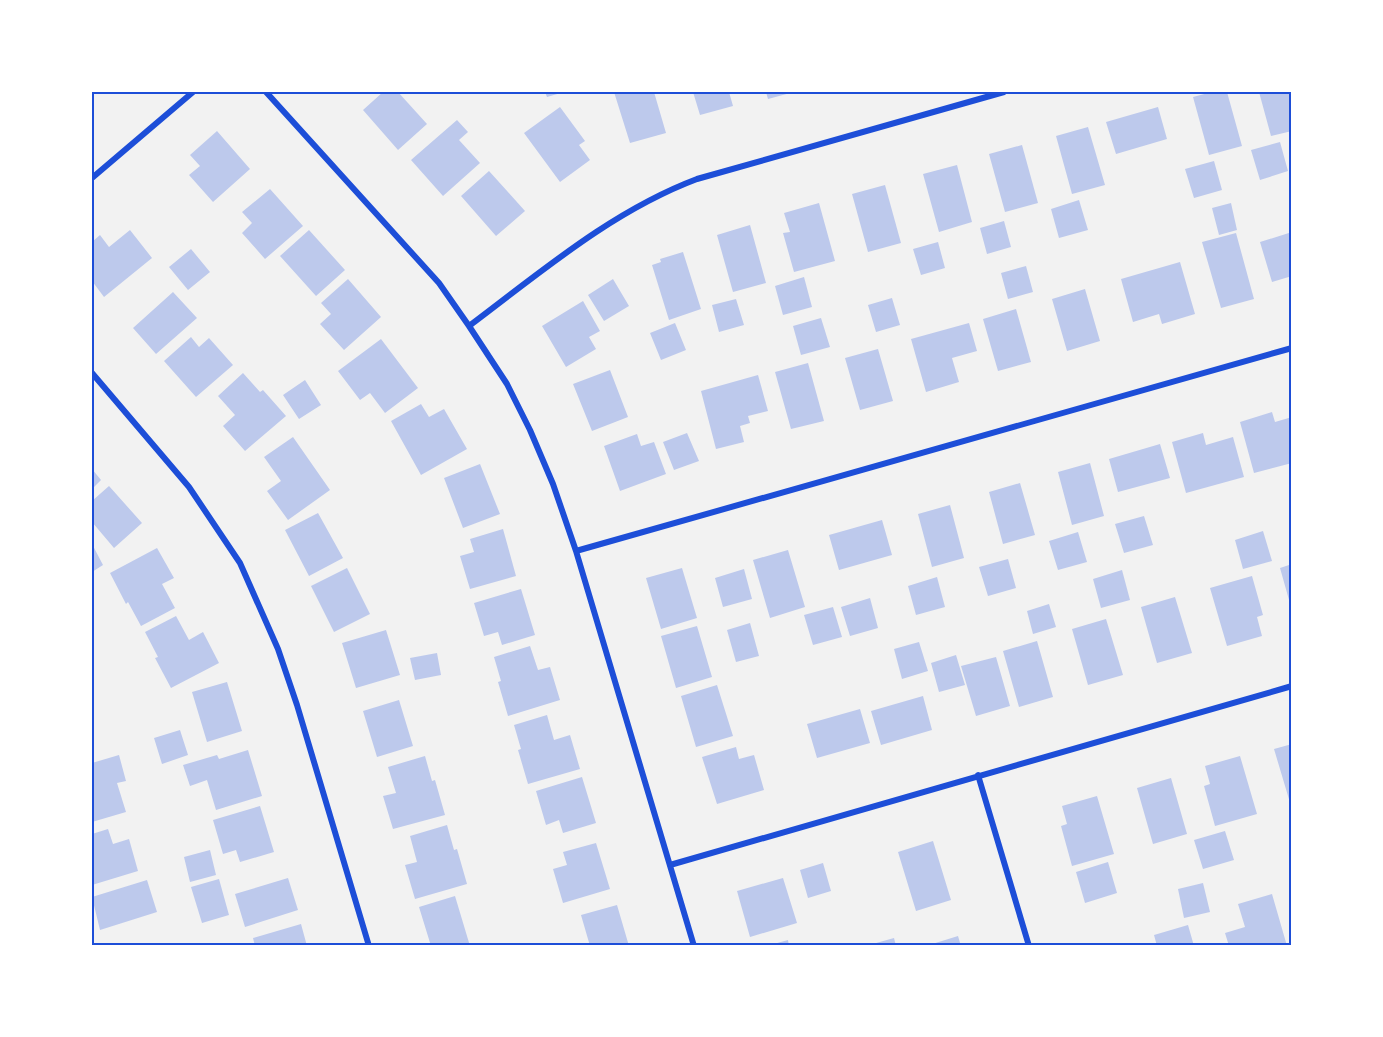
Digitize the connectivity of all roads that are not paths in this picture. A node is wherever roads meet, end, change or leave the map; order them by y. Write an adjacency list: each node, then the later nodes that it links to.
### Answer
1 (193, 92): 4 (street)
2 (266, 92): 5 (street)
3 (1004, 92): 5 (street)
4 (92, 178)
5 (469, 326): 8 (street)
6 (1292, 348): 8 (street)
7 (92, 373): 12 (street)
8 (576, 552): 11 (street)
9 (1292, 686): 10 (street)
10 (978, 776): 11 (street); 14 (street)
11 (670, 865): 13 (street)
12 (369, 945)
13 (694, 945)
14 (1029, 945)

